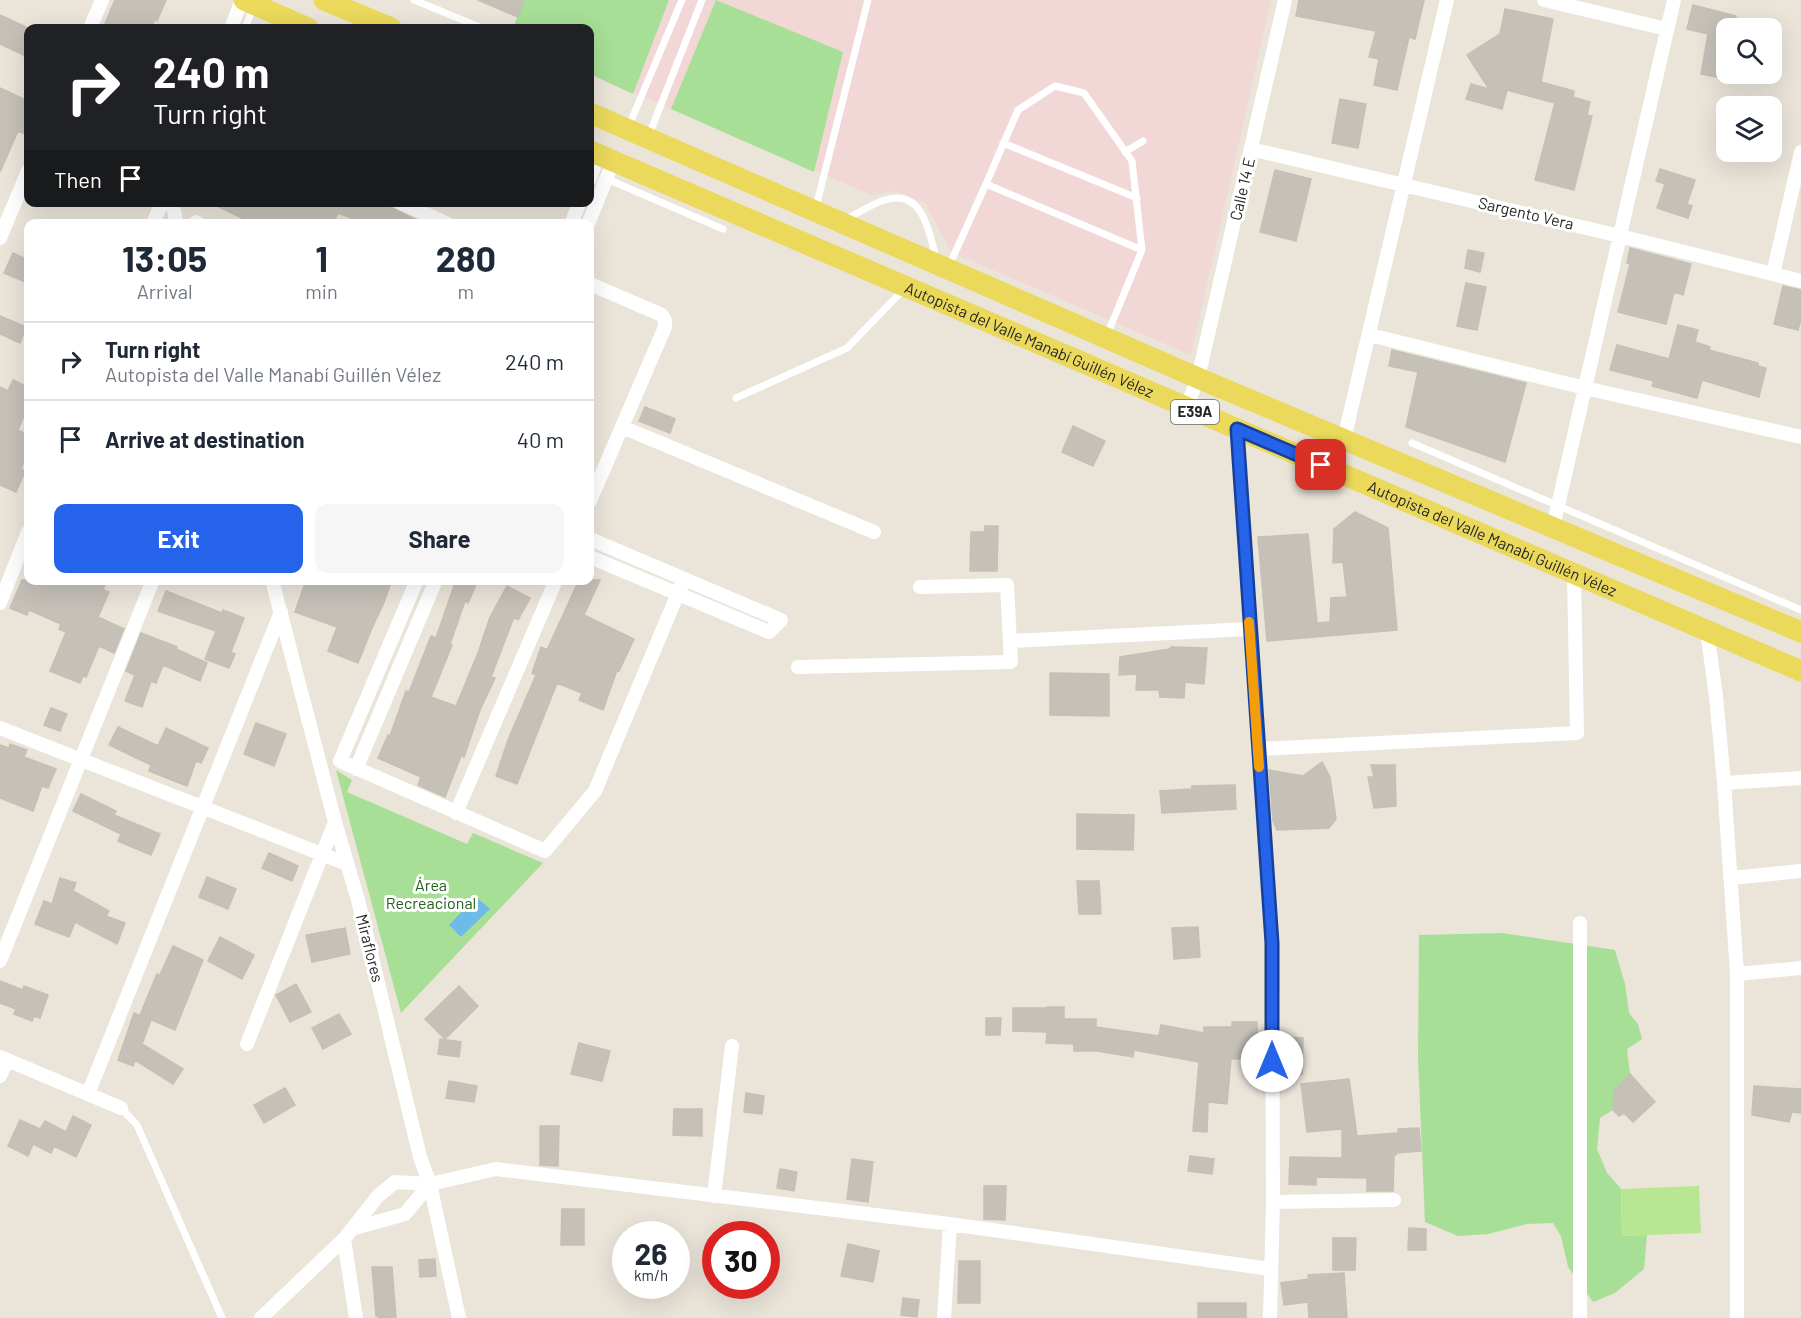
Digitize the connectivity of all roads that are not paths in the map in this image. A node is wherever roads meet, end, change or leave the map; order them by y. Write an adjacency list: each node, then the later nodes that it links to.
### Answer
1 (102, 0): 12 (street)
2 (324, 0): 16 (main road)
3 (414, 0): 17 (lane)
4 (682, 0): 20 (lane)
5 (702, 0): 21 (lane)
6 (868, 0): 34 (lane)
7 (1285, 0): 24 (street, Calle 14 E)
8 (1447, 0): 30 (street)
9 (1544, 0): 18 (street)
10 (1674, 0): 18 (street)
11 (247, 2): 13 (street); 14 (lane); 15 (main road)
12 (92, 24)
13 (233, 24)
14 (245, 24)
15 (290, 24)
16 (381, 24)
17 (472, 24)
18 (1668, 29): 39 (street)
19 (594, 115): 20 (main road, Autopista del Valle Manabí Guillén Vélez / E39A)
20 (627, 129): 21 (main road, Autopista del Valle Manabí Guillén Vélez / E39A)
21 (648, 138): 34 (main road, Autopista del Valle Manabí Guillén Vélez / E39A)
22 (1143, 141): 25 (lane)
23 (1003, 143): 25 (lane); 29 (lane); 32 (lane)
24 (1251, 149): 30 (street, Sargento Vera); 50 (street, Calle 14 E)
25 (1125, 152): 32 (lane)
26 (1801, 152): 44 (street)
27 (597, 167): 31 (street); 35 (main road, Autopista del Valle Manabí Guillén Vélez / E39A)
28 (24, 181): 40 (street)
29 (986, 184): 42 (lane); 43 (lane)
30 (1404, 184): 39 (street, Sargento Vera); 48 (street)
31 (594, 186)
32 (1137, 198): 42 (lane)
33 (410, 207): 36 (street)
34 (816, 210): 37 (main road, Autopista del Valle Manabí Guillén Vélez / E39A); 41 (main road)
35 (718, 217): 38 (lane); 41 (main road, Autopista del Valle Manabí Guillén Vélez / E39A)
36 (437, 219)
37 (842, 222): 43 (main road, Autopista del Valle Manabí Guillén Vélez / E39A); 43 (lane)
38 (723, 229)
39 (1620, 236): 44 (street, Sargento Vera); 51 (street)
40 (0, 238)
41 (808, 245): 47 (main road, Autopista del Valle Manabí Guillén Vélez / E39A)
42 (1142, 250): 49 (lane)
43 (943, 266): 49 (main road, Autopista del Valle Manabí Guillén Vélez / E39A)
44 (1773, 274): 45 (street, Sargento Vera)
45 (1801, 281)
46 (594, 286): 54 (street)
47 (906, 287): 52 (lane); 53 (main road, Autopista del Valle Manabí Guillén Vélez / E39A)
48 (1370, 335): 51 (street); 57 (street)
49 (1106, 338): 50 (main road, Autopista del Valle Manabí Guillén Vélez / E39A)
50 (1198, 378): 53 (street, Calle 14 E); 57 (main road, Autopista del Valle Manabí Guillén Vélez / E39A)
51 (1585, 388): 56 (street); 60 (street)
52 (736, 398)
53 (1186, 408): 55 (main road, Autopista del Valle Manabí Guillén Vélez / E39A)
54 (622, 427): 59 (street); 62 (street)
55 (1237, 429): 66 (main road, Autopista del Valle Manabí Guillén Vélez / E39A); 78 (street)
56 (1801, 437)
57 (1344, 439): 61 (main road, Autopista del Valle Manabí Guillén Vélez / E39A)
58 (1412, 443): 60 (lane)
59 (594, 492)
60 (1558, 506): 61 (street); 76 (lane)
61 (1553, 527): 80 (main road, Autopista del Valle Manabí Guillén Vélez / E39A)
62 (874, 532)
63 (594, 541): 67 (street)
64 (24, 542): 75 (street)
65 (594, 559): 74 (street)
66 (1574, 573): 79 (main road, Autopista del Valle Manabí Guillén Vélez / E39A); 85 (street)
67 (684, 579): 74 (street); 74 (street)
68 (151, 585): 86 (street)
69 (273, 585): 77 (street, Miraflores)
70 (415, 585): 87 (street)
71 (434, 585): 87 (street)
72 (554, 585): 91 (street)
73 (920, 587): 81 (street)
74 (678, 594): 91 (street)
75 (0, 603)
76 (1801, 610)
77 (281, 612): 90 (street); 92 (street, Miraflores)
78 (1249, 629): 81 (street); 85 (street)
79 (1707, 631): 83 (main road, Autopista del Valle Manabí Guillén Vélez / E39A); 89 (street)
80 (1801, 632)
81 (1011, 641): 82 (street)
82 (798, 668)
83 (1801, 671)
84 (0, 728): 86 (street)
85 (1258, 749): 110 (street)
86 (81, 760): 90 (street); 98 (street)
87 (356, 769): 91 (street)
88 (1801, 778): 89 (street)
89 (1724, 783): 96 (street)
90 (201, 808): 93 (street); 105 (street)
91 (456, 813)
92 (335, 822): 93 (street); 94 (street, Miraflores)
93 (323, 854): 94 (street); 101 (street)
94 (347, 864): 107 (street, Miraflores)
95 (1801, 871): 96 (street)
96 (1731, 878): 100 (street)
97 (1580, 923): 121 (street)
98 (0, 961)
99 (1801, 968): 100 (street)
100 (1737, 974): 122 (street)
101 (247, 1044)
102 (732, 1046): 108 (street)
103 (4, 1059): 104 (street); 105 (street)
104 (0, 1076)
105 (88, 1094): 106 (street)
106 (121, 1108): 115 (lane)
107 (429, 1184): 108 (street); 112 (street); 112 (street); 118 (street, Miraflores)
108 (714, 1196): 111 (street)
109 (1394, 1200): 110 (street)
110 (1274, 1202): 114 (street)
111 (950, 1224): 114 (street); 119 (street)
112 (355, 1228): 113 (street)
113 (344, 1239): 116 (street); 117 (street)
114 (1270, 1269): 120 (street)
115 (222, 1318)
116 (261, 1318)
117 (356, 1318)
118 (459, 1318)
119 (944, 1318)
120 (1270, 1318)
121 (1580, 1318)
122 (1737, 1318)

